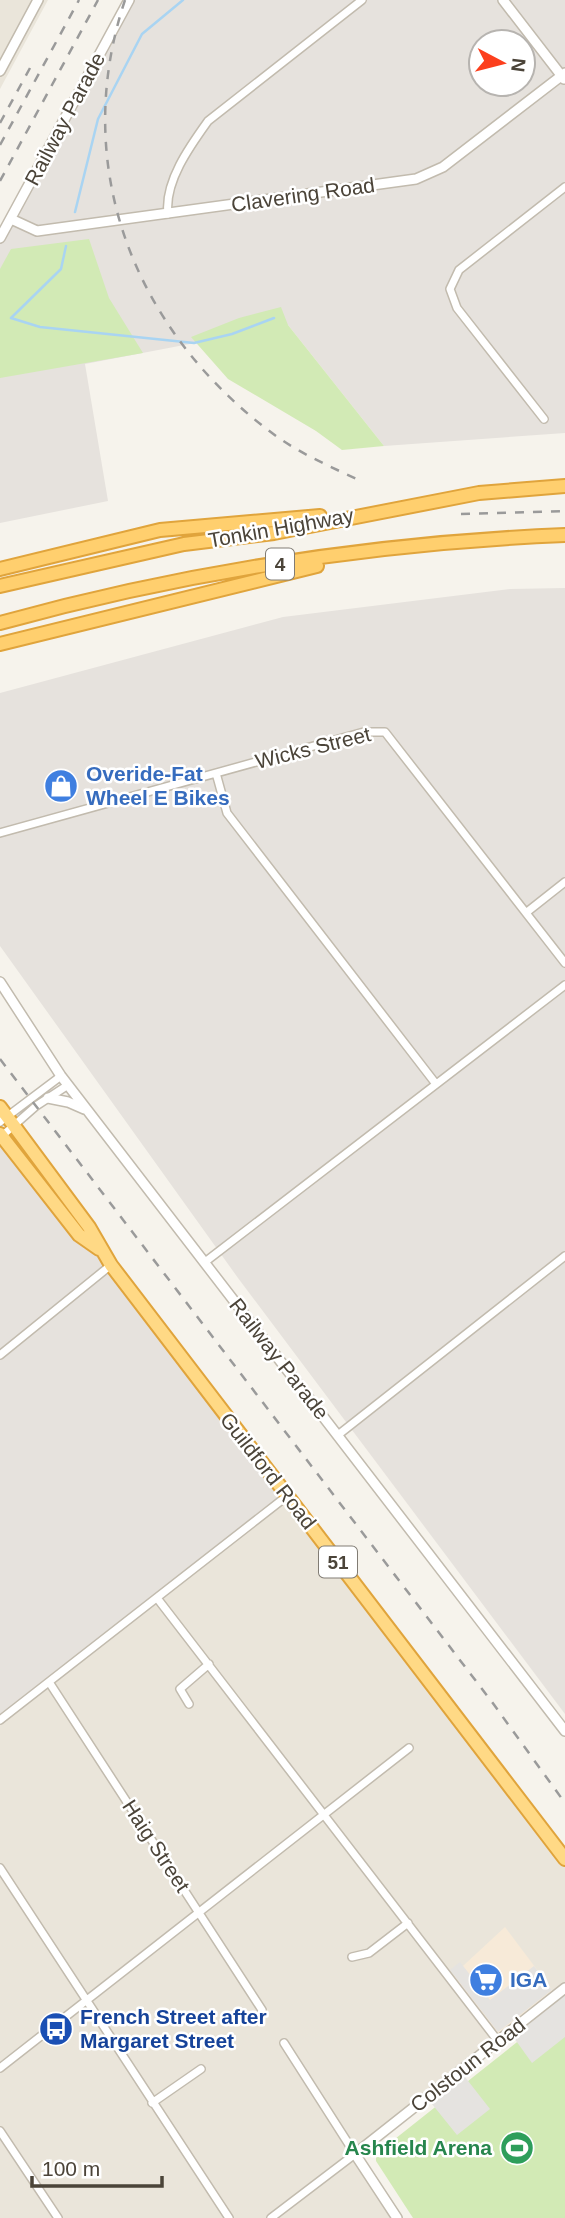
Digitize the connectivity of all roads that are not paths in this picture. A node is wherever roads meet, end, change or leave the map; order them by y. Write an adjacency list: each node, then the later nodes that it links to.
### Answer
1 (38, 0): 5 (street)
2 (129, 0): 9 (street, Railway Parade)
3 (362, 0): 8 (street)
4 (503, 0): 6 (street)
5 (0, 71)
6 (564, 76): 8 (street, Clavering Road)
7 (565, 187): 11 (street)
8 (168, 214): 9 (street, Clavering Road)
9 (11, 219): 10 (street, Railway Parade)
10 (0, 238)
11 (544, 419)
12 (565, 486): 13 (highway, Tonkin Highway / 4)
13 (378, 511): 16 (highway); 17 (highway, Tonkin Highway / 4)
14 (565, 535): 15 (highway, Tonkin Highway / 4)
15 (389, 548): 18 (highway, Tonkin Highway / 4); 19 (highway)
16 (0, 569)
17 (0, 586)
18 (0, 623)
19 (0, 644)
20 (216, 773): 21 (street, Wicks Street); 23 (street, Wicks Street); 28 (street)
21 (0, 833)
22 (565, 882): 23 (street)
23 (527, 912): 24 (street, Wicks Street)
24 (565, 963)
25 (0, 982): 27 (street, Railway Parade)
26 (565, 985): 28 (street)
27 (61, 1076): 29 (street, Railway Parade); 32 (street)
28 (436, 1084): 36 (street)
29 (68, 1086): 30 (street); 31 (street, Railway Parade)
30 (48, 1098): 31 (street); 32 (street)
31 (88, 1111): 36 (street, Railway Parade)
32 (5, 1118): 33 (street); 34 (highway, Guildford Road / 51)
33 (1, 1135): 34 (highway, Guildford Road / 51)
34 (99, 1249): 37 (highway, Guildford Road / 51)
35 (565, 1256): 39 (street)
36 (205, 1262): 39 (street, Railway Parade)
37 (111, 1265): 38 (street); 40 (highway, Guildford Road / 51)
38 (0, 1355)
39 (338, 1435): 46 (street, Railway Parade)
40 (287, 1496): 41 (street); 49 (highway, Guildford Road / 51)
41 (157, 1598): 42 (street); 43 (street)
42 (209, 1664): 44 (street); 48 (street)
43 (48, 1682): 45 (street); 51 (street, Haig Street)
44 (189, 1704)
45 (0, 1720)
46 (565, 1731)
47 (409, 1748): 48 (street)
48 (324, 1815): 51 (street); 52 (street)
49 (565, 1859)
50 (0, 1868): 55 (street)
51 (198, 1910): 55 (street); 56 (street, Haig Street)
52 (408, 1923): 53 (street); 57 (street)
53 (352, 1957)
54 (565, 1988): 57 (street, Colstoun Road)
55 (85, 2000): 59 (street); 61 (street)
56 (262, 2010)
57 (498, 2041): 63 (street, Colstoun Road)
58 (284, 2043): 63 (street)
59 (0, 2068)
60 (201, 2069): 61 (street)
61 (152, 2103): 65 (street)
62 (0, 2131): 64 (street)
63 (355, 2154): 66 (street, Colstoun Road); 67 (street)
64 (58, 2218)
65 (229, 2218)
66 (271, 2218)
67 (397, 2218)

